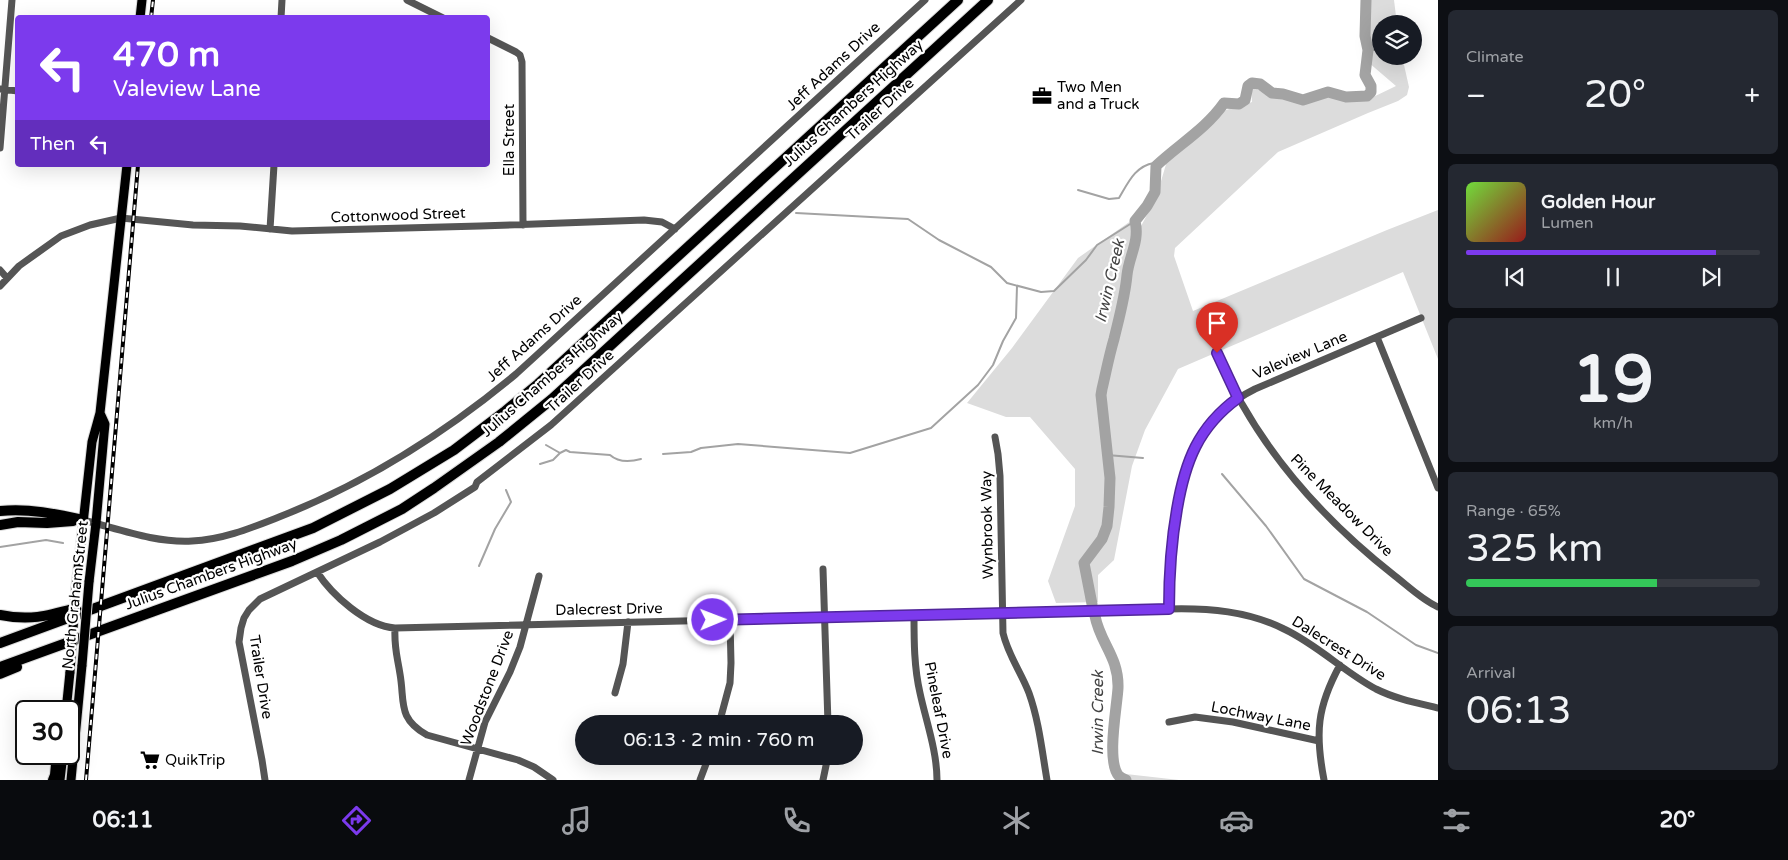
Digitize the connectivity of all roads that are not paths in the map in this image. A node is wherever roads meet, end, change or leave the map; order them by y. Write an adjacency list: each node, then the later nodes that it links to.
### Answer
1 (12, 0): 13 (street)
2 (142, 0): 9 (main road)
3 (282, 0): 10 (street)
4 (407, 0): 11 (street)
5 (925, 0): 20 (street, Jeff Adams Drive)
6 (958, 0): 38 (highway, Julius Chambers Highway)
7 (988, 0): 50 (highway, Julius Chambers Highway)
8 (1021, 0): 36 (street, Trailer Drive)
9 (140, 15)
10 (281, 15)
11 (437, 15)
12 (490, 39): 19 (street, Ella Street)
13 (2, 90): 14 (street); 15 (street)
14 (15, 91)
15 (0, 148)
16 (127, 167): 18 (main road, North Graham Street)
17 (274, 167): 21 (street)
18 (121, 218): 21 (street, Cottonwood Street); 23 (street, Cottonwood Street); 28 (main road, North Graham Street)
19 (523, 225): 20 (street, Cottonwood Street); 21 (street, Cottonwood Street)
20 (675, 228): 33 (street, Jeff Adams Drive)
21 (270, 229)
22 (0, 270): 23 (street)
23 (2, 282)
24 (1421, 318): 25 (street, Valeview Lane)
25 (1377, 337): 27 (street, Valeview Lane); 30 (street)
26 (1217, 353): 27 (street, Pine Meadow Drive)
27 (1238, 398): 39 (street, Pine Meadow Drive); 40 (street, Valeview Lane)
28 (100, 413): 32 (main road, North Graham Street); 33 (main road, North Graham Street)
29 (994, 437): 41 (street, Wynbrook Way)
30 (1438, 488)
31 (0, 511): 32 (highway)
32 (84, 520): 33 (street, Jeff Adams Drive); 34 (highway); 55 (main road, North Graham Street, bridge)
33 (96, 523): 68 (main road, North Graham Street, bridge)
34 (0, 525)
35 (824, 569): 44 (street)
36 (317, 572): 48 (street, Dalecrest Drive); 69 (street, Trailer Drive)
37 (539, 576): 47 (street, Woodstone Drive)
38 (149, 588): 42 (highway); 49 (highway, Julius Chambers Highway)
39 (1438, 607)
40 (1169, 609): 41 (street, Dalecrest Drive); 51 (street, Dalecrest Drive)
41 (1003, 613): 43 (street, Dalecrest Drive); 75 (street, Wynbrook Way)
42 (0, 615)
43 (914, 615): 44 (street, Dalecrest Drive); 74 (street, Pineleaf Drive)
44 (825, 617): 45 (street, Dalecrest Drive); 58 (street)
45 (730, 620): 46 (street, Dalecrest Drive); 57 (street)
46 (628, 622): 47 (street, Dalecrest Drive); 54 (street)
47 (526, 624): 48 (street, Dalecrest Drive); 61 (street, Woodstone Drive)
48 (395, 628): 61 (street)
49 (0, 643)
50 (57, 646): 52 (highway, Julius Chambers Highway); 53 (highway)
51 (1340, 665): 56 (street, Dalecrest Drive); 60 (street)
52 (0, 667)
53 (0, 674)
54 (615, 693)
55 (66, 700)
56 (1438, 708)
57 (721, 715)
58 (828, 715)
59 (1169, 722): 60 (street, Lochway Lane)
60 (1318, 741): 76 (street)
61 (478, 749): 70 (street, Woodstone Drive); 71 (street)
62 (56, 765): 66 (highway)
63 (61, 765): 67 (main road)
64 (706, 765): 72 (street)
65 (826, 765): 73 (street)
66 (53, 780)
67 (60, 780)
68 (71, 780)
69 (264, 780)
70 (469, 780)
71 (552, 780)
72 (700, 780)
73 (823, 780)
74 (937, 780)
75 (1047, 780)
76 (1324, 780)

